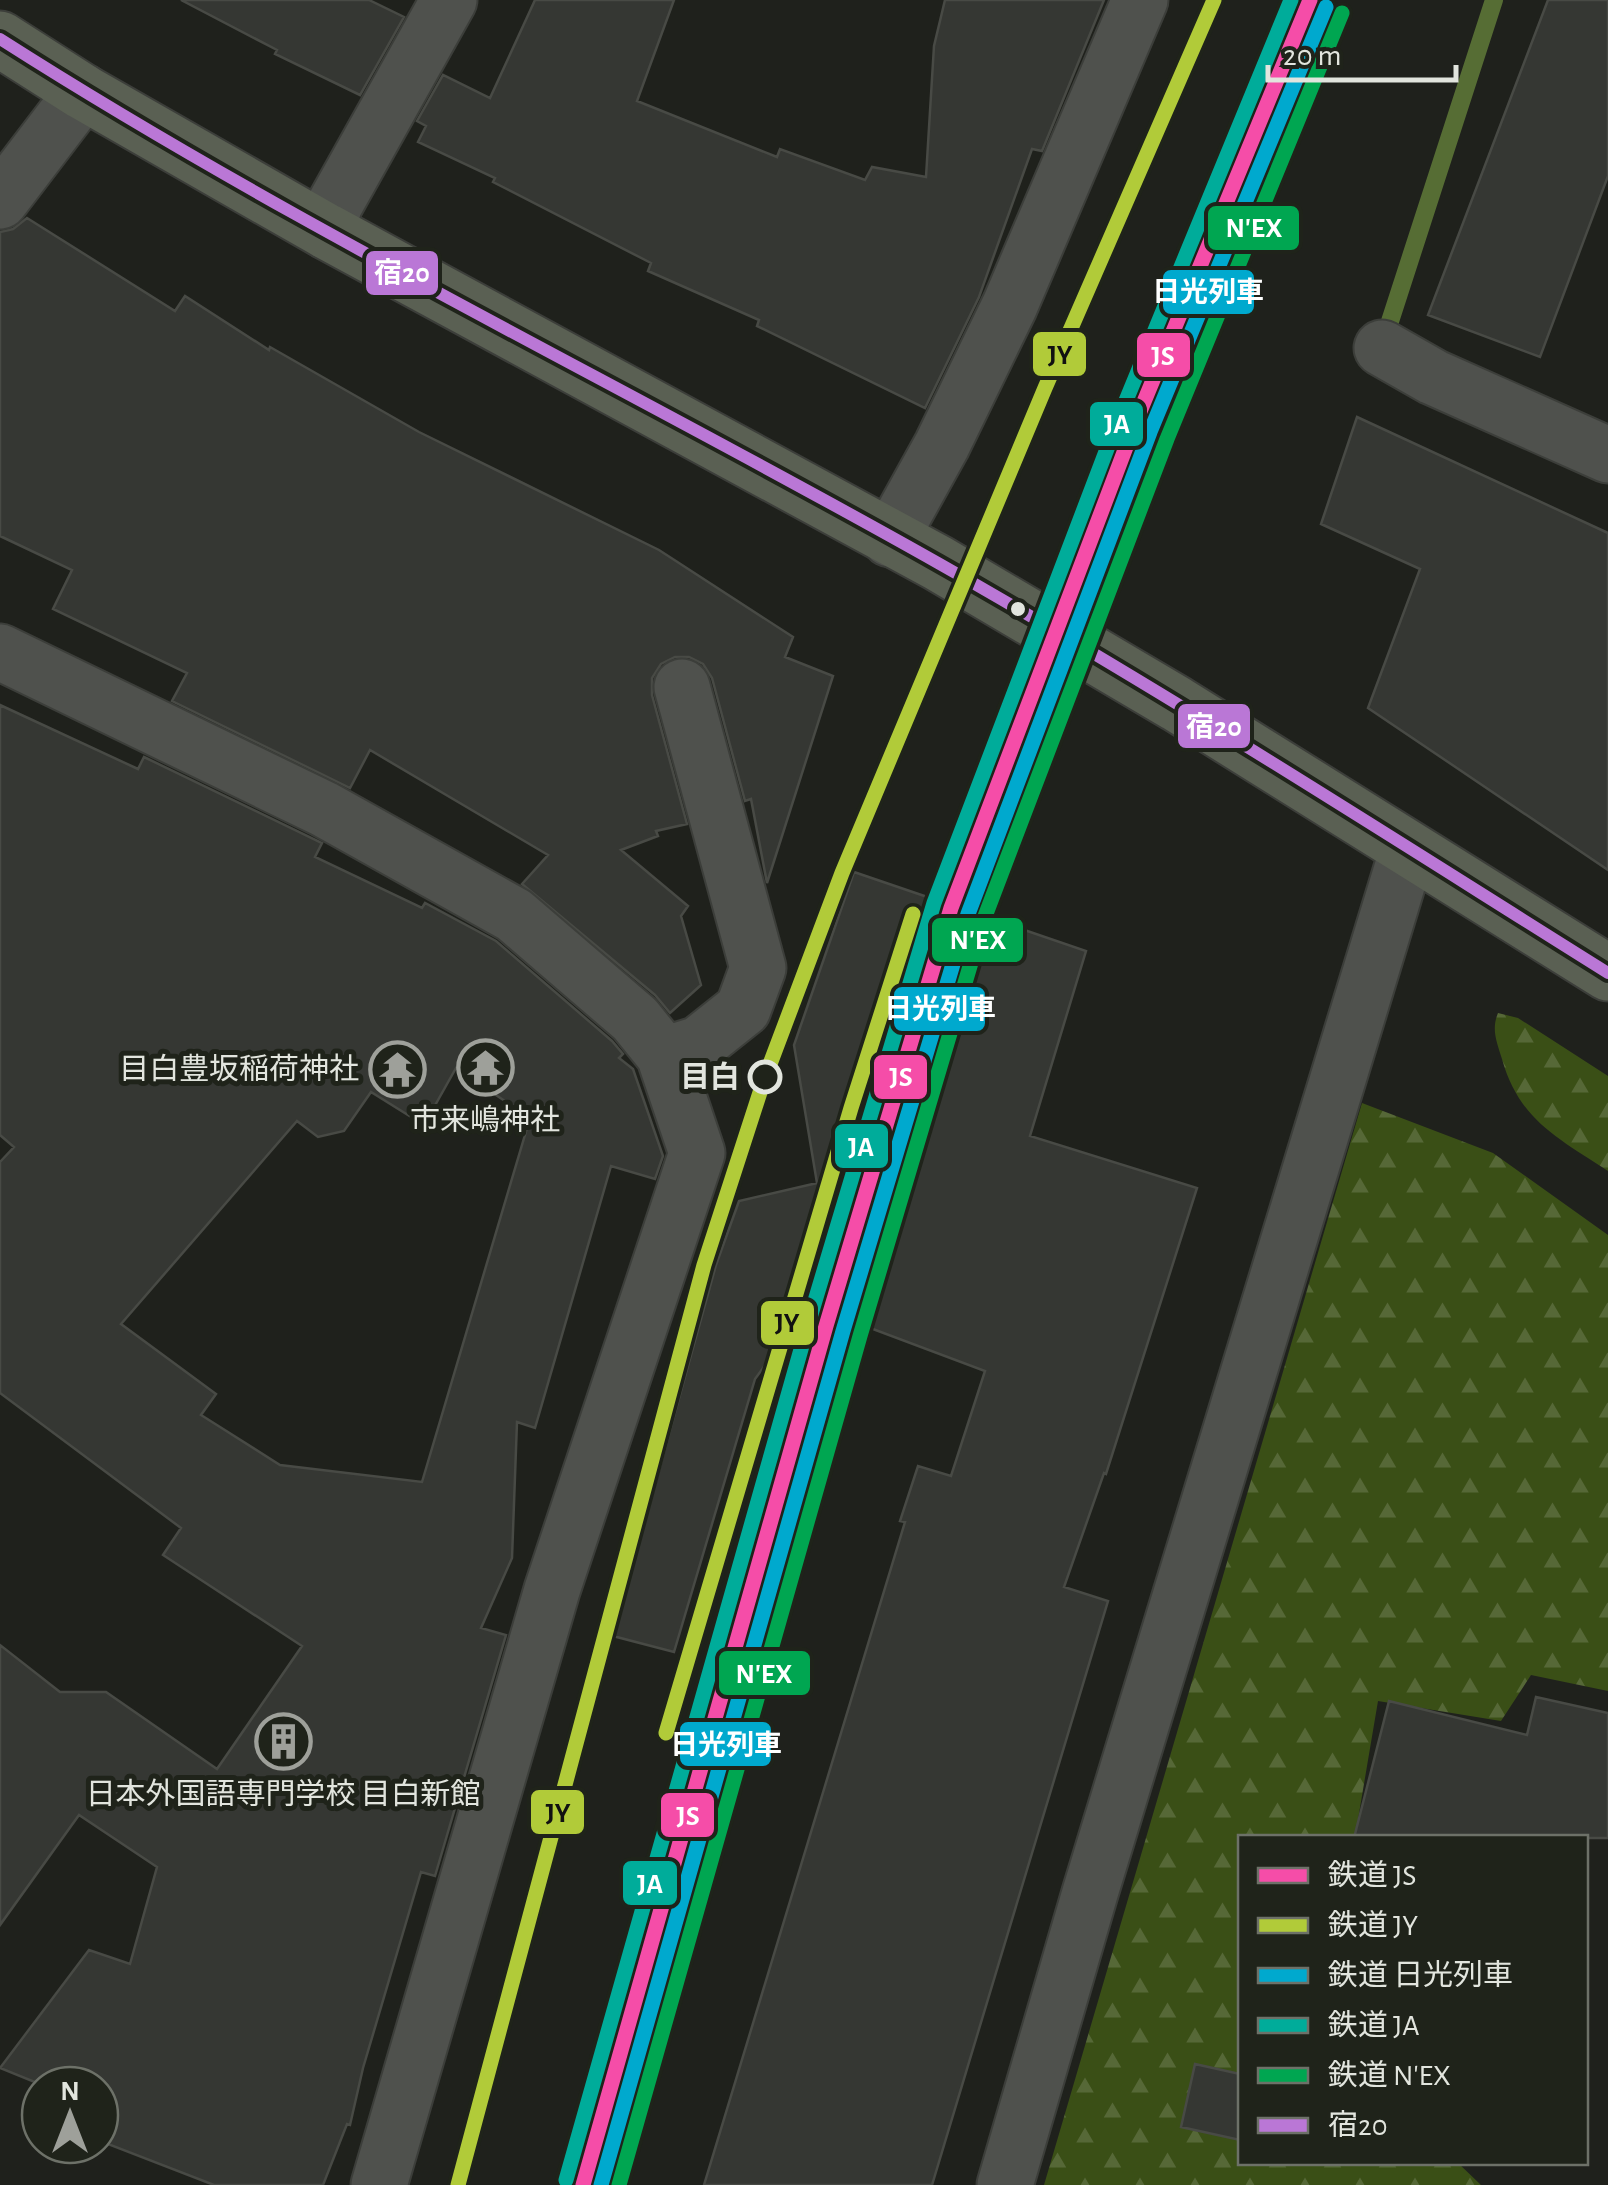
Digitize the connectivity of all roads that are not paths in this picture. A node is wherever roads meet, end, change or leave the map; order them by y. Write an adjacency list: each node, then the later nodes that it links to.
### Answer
1 (449, 0): 6 (street)
2 (1140, 0): 9 (street)
3 (0, 39): 4 (main road)
4 (83, 92): 5 (street); 6 (main road)
5 (0, 201)
6 (326, 231): 9 (main road)
7 (1382, 348): 8 (street)
8 (1608, 454)
9 (890, 539): 12 (main road)
10 (0, 652): 14 (street)
11 (682, 687): 14 (street)
12 (1408, 848): 13 (main road); 16 (street)
13 (1608, 973)
14 (664, 1055): 15 (street)
15 (379, 2185)
16 (1005, 2185)

